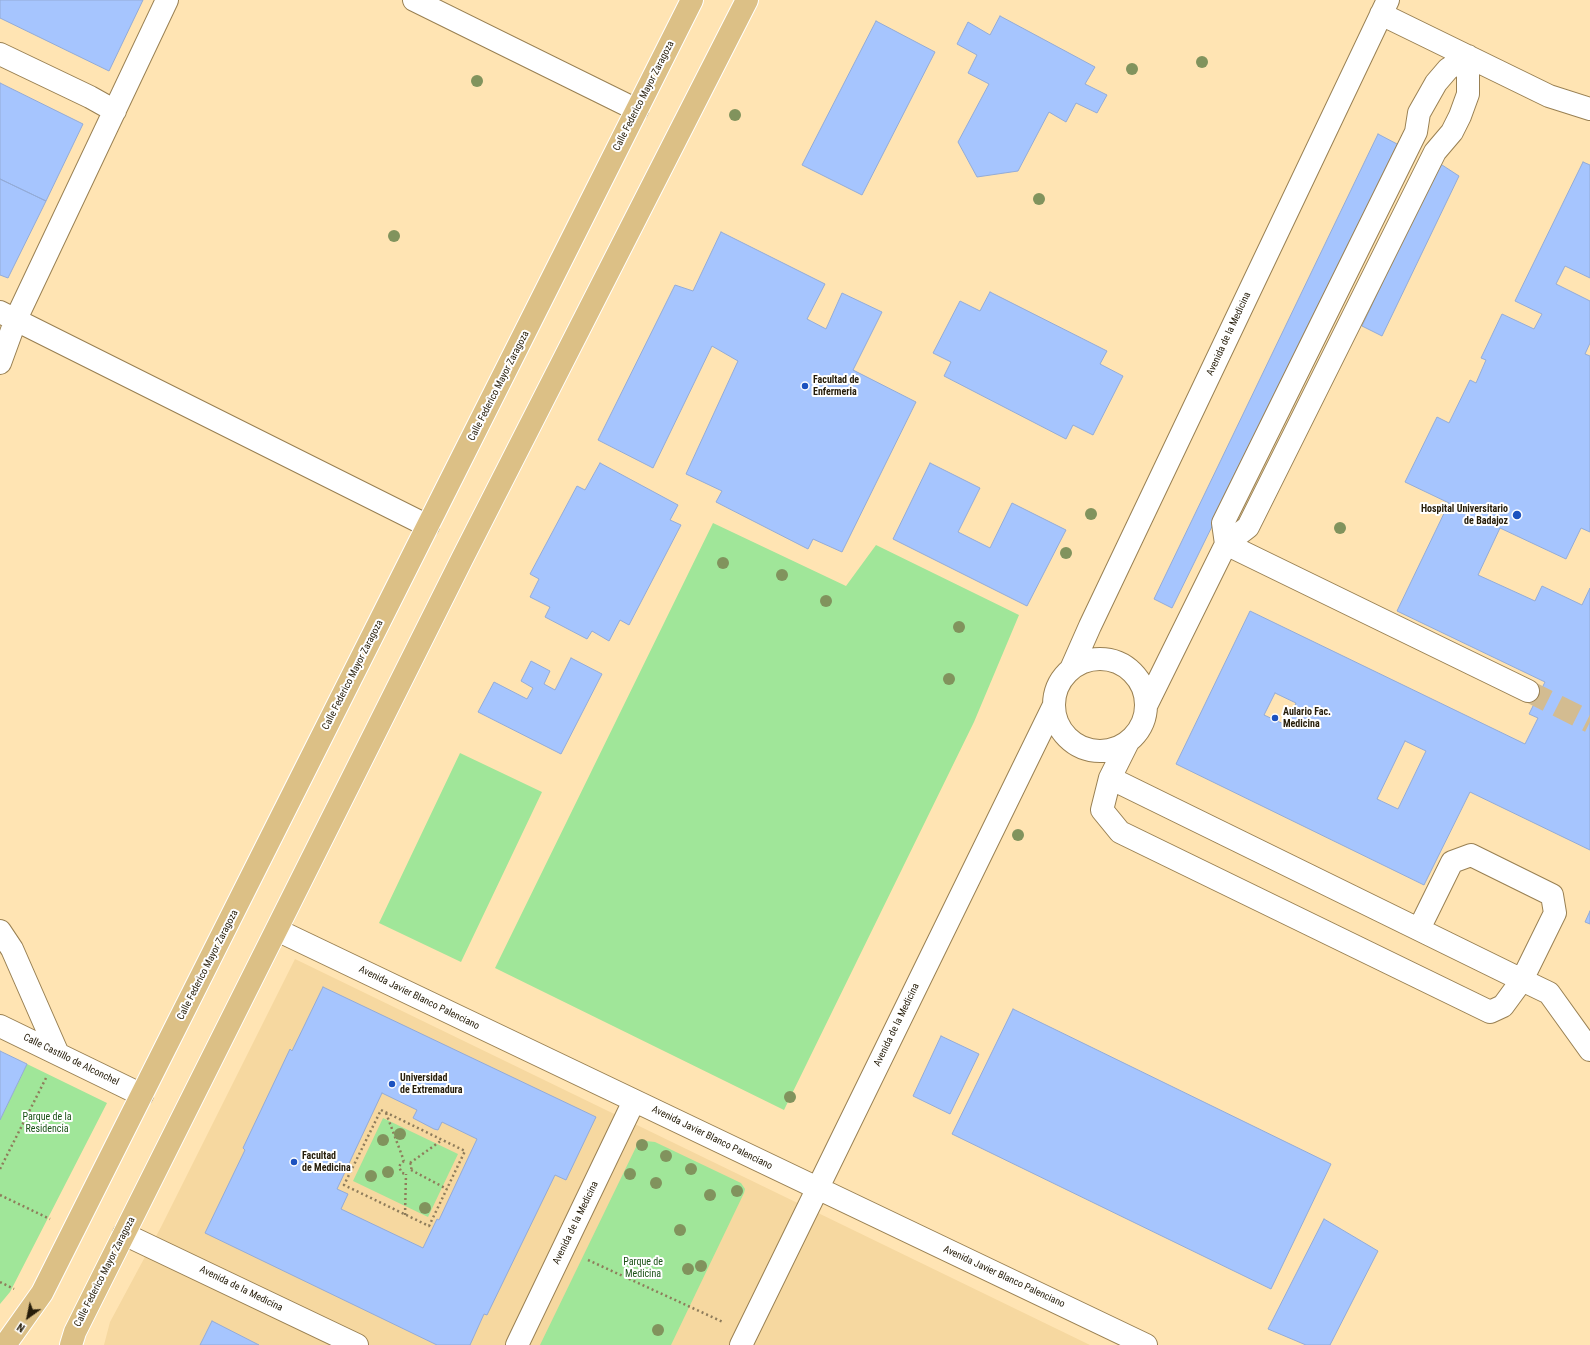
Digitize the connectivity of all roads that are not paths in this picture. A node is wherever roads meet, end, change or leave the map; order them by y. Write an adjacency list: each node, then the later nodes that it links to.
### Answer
1 (167, 0): 10 (street)
2 (414, 0): 9 (street)
3 (692, 0): 9 (main road, Calle Federico Mayor Zaragoza)
4 (747, 0): 22 (main road, Calle Federico Mayor Zaragoza)
5 (1384, 7): 7 (street); 15 (street, Avenida de la Medicina)
6 (0, 54): 10 (street)
7 (1468, 56): 8 (street); 14 (street); 14 (street)
8 (1590, 109)
9 (637, 110): 13 (main road, Calle Federico Mayor Zaragoza)
10 (114, 111): 11 (street)
11 (8, 316): 12 (street); 13 (street)
12 (0, 363)
13 (428, 526): 28 (main road, Calle Federico Mayor Zaragoza)
14 (1226, 544): 16 (street); 17 (street)
15 (1071, 669): 17 (street); 18 (street)
16 (1528, 692)
17 (1146, 704): 19 (street)
18 (1054, 706): 19 (street); 30 (street, Avenida de la Medicina)
19 (1128, 742): 20 (street)
20 (1110, 778): 21 (street); 24 (street)
21 (1419, 929): 24 (street); 24 (street)
22 (277, 930): 29 (street, Avenida Javier Blanco Palenciano); 31 (main road, Calle Federico Mayor Zaragoza)
23 (0, 931): 27 (street)
24 (1522, 980): 26 (street)
25 (0, 1026): 27 (street, Calle Castillo de Alconchel)
26 (1590, 1050)
27 (58, 1054): 28 (street, Calle Castillo de Alconchel)
28 (142, 1095): 34 (main road, Calle Federico Mayor Zaragoza)
29 (634, 1101): 30 (street, Avenida Javier Blanco Palenciano); 37 (street, Avenida de la Medicina)
30 (818, 1189): 32 (street, Avenida de la Medicina); 33 (street, Avenida Javier Blanco Palenciano)
31 (124, 1234): 35 (main road, Calle Federico Mayor Zaragoza); 36 (street, Avenida de la Medicina)
32 (744, 1339)
33 (1140, 1344)
34 (5, 1345)
35 (71, 1345)
36 (357, 1345)
37 (517, 1345)

